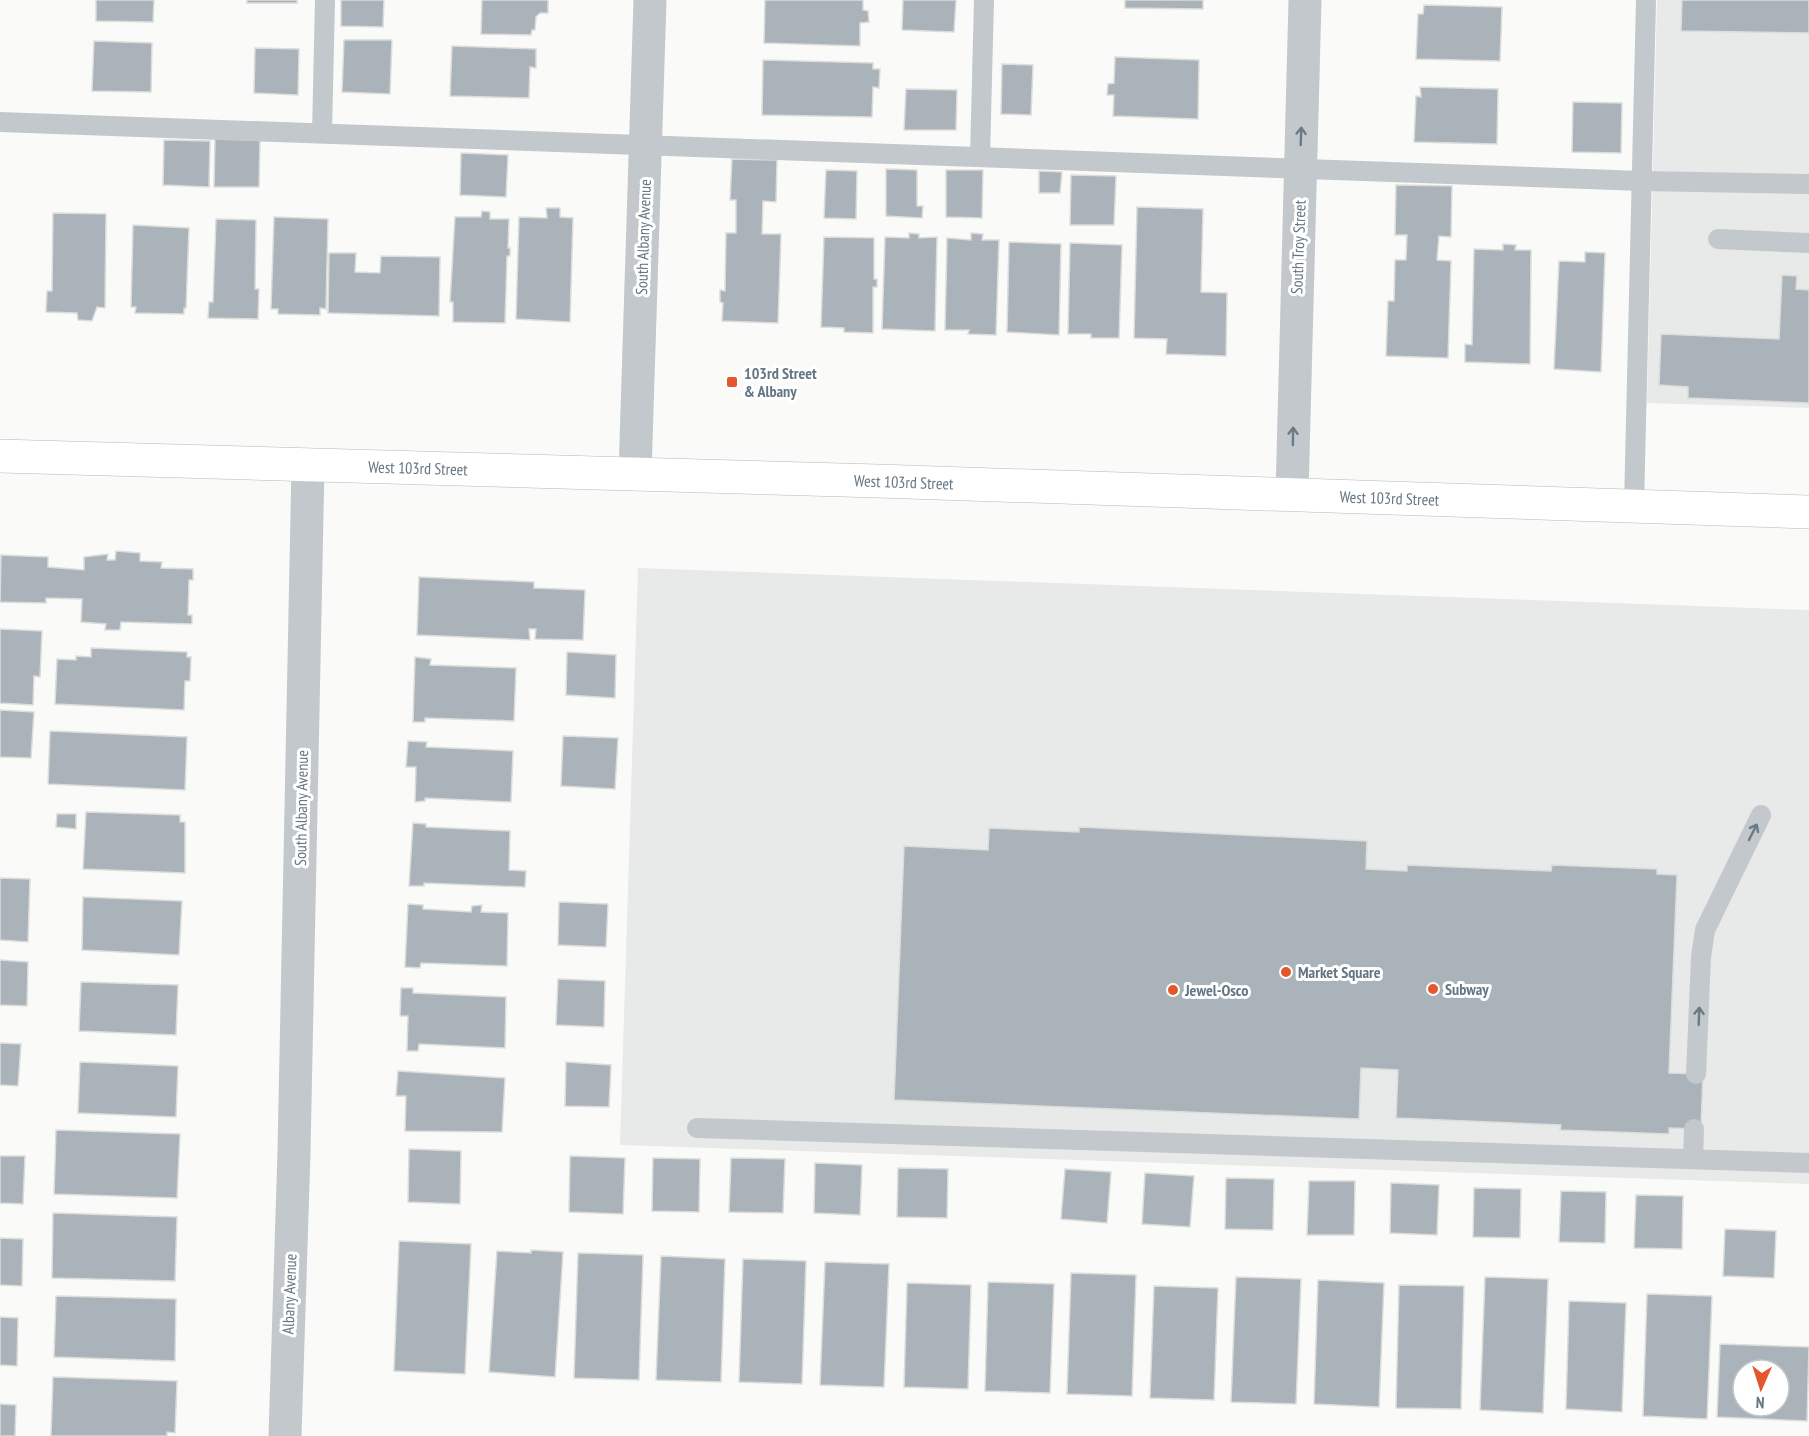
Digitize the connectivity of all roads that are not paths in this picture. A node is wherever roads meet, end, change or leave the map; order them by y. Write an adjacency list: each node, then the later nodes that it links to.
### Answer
1 (325, 0): 7 (lane)
2 (650, 0): 8 (street, South Albany Avenue)
3 (984, 0): 9 (lane)
4 (1305, 0): 10 (street, South Troy Street, one-way to 4)
5 (1646, 0): 11 (lane)
6 (0, 122): 7 (lane)
7 (322, 133): 8 (lane)
8 (646, 145): 9 (lane); 17 (street, South Albany Avenue)
9 (980, 157): 10 (lane)
10 (1300, 168): 11 (lane); 18 (street, South Troy Street, one-way to 10)
11 (1642, 181): 12 (lane); 19 (lane)
12 (1809, 184)
13 (1718, 239): 14 (lane)
14 (1809, 243)
15 (0, 456): 16 (main road, West 103rd Street)
16 (308, 465): 17 (main road, West 103rd Street); 25 (street, South Albany Avenue)
17 (635, 474): 18 (main road, West 103rd Street)
18 (1292, 494): 19 (main road, West 103rd Street)
19 (1634, 506): 20 (main road, West 103rd Street)
20 (1809, 512)
21 (1761, 815): 22 (lane, one-way to 21)
22 (1696, 1074)
23 (697, 1128): 26 (lane)
24 (1694, 1129): 26 (lane)
25 (294, 1152): 28 (street, Albany Avenue)
26 (1693, 1158): 27 (lane)
27 (1809, 1163)
28 (285, 1436)

